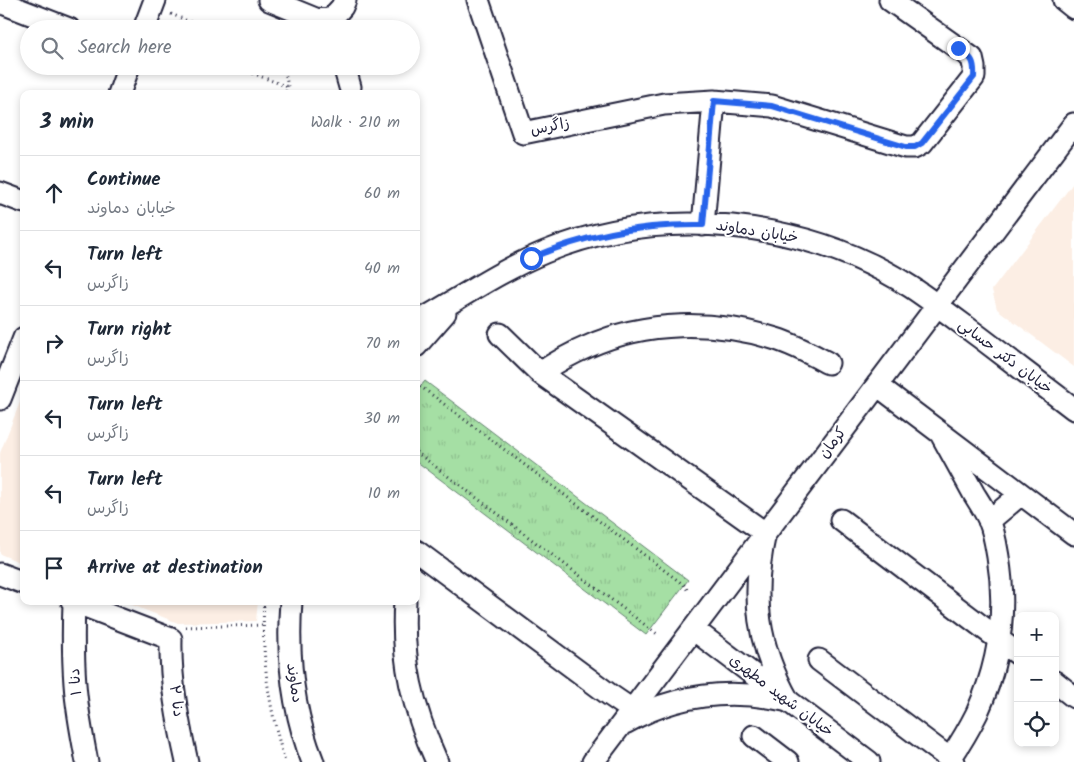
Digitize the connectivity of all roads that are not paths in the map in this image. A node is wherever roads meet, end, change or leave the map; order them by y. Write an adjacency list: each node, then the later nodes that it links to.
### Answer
1 (269, 0): 11 (street)
2 (345, 0): 12 (street)
3 (478, 0): 17 (street, زاگرس)
4 (890, 0): 17 (street, زاگرس)
5 (1064, 0): 8 (street)
6 (0, 2): 9 (street)
7 (154, 3): 10 (street)
8 (1074, 8)
9 (46, 20)
10 (147, 20)
11 (318, 20)
12 (336, 20)
13 (126, 75): 16 (street)
14 (347, 75): 15 (street)
15 (350, 87)
16 (120, 90)
17 (714, 101): 21 (street)
18 (1074, 124): 23 (street, کرمان)
19 (0, 193): 20 (street)
20 (20, 200)
21 (703, 225): 22 (street, خیابان دماوند); 23 (street, خیابان دماوند)
22 (457, 300): 24 (street); 26 (street)
23 (937, 305): 30 (street, کرمان); 32 (street, خیابان دکتر حسابی)
24 (420, 321)
25 (500, 334): 29 (street)
26 (420, 342)
27 (20, 348): 31 (street)
28 (828, 363): 29 (street)
29 (540, 373): 37 (street)
30 (877, 386): 33 (street); 37 (street, کرمان)
31 (0, 397)
32 (1074, 409)
33 (941, 434): 34 (street); 36 (street)
34 (1021, 494): 36 (street); 38 (street)
35 (841, 520): 47 (street)
36 (989, 521): 47 (street)
37 (765, 533): 46 (street, کرمان); 52 (street)
38 (1074, 534)
39 (420, 554): 53 (street)
40 (0, 574): 41 (street)
41 (20, 582)
42 (73, 605): 56 (street, دنا ۱)
43 (83, 605): 57 (street, دنا ۲)
44 (291, 605): 58 (street, دماوند)
45 (405, 605): 59 (street)
46 (693, 629): 52 (street, خیابان شهید مطهری); 53 (street, کرمان)
47 (999, 640): 48 (street); 55 (street)
48 (1014, 651)
49 (818, 660): 55 (street)
50 (1059, 685): 51 (street)
51 (1074, 697)
52 (789, 702): 53 (street); 62 (street, خیابان شهید مطهری)
53 (626, 718): 60 (street, کرمان)
54 (754, 736): 61 (street)
55 (952, 760)
56 (87, 762)
57 (187, 762)
58 (313, 762)
59 (437, 762)
60 (593, 762)
61 (788, 762)
62 (870, 762)

